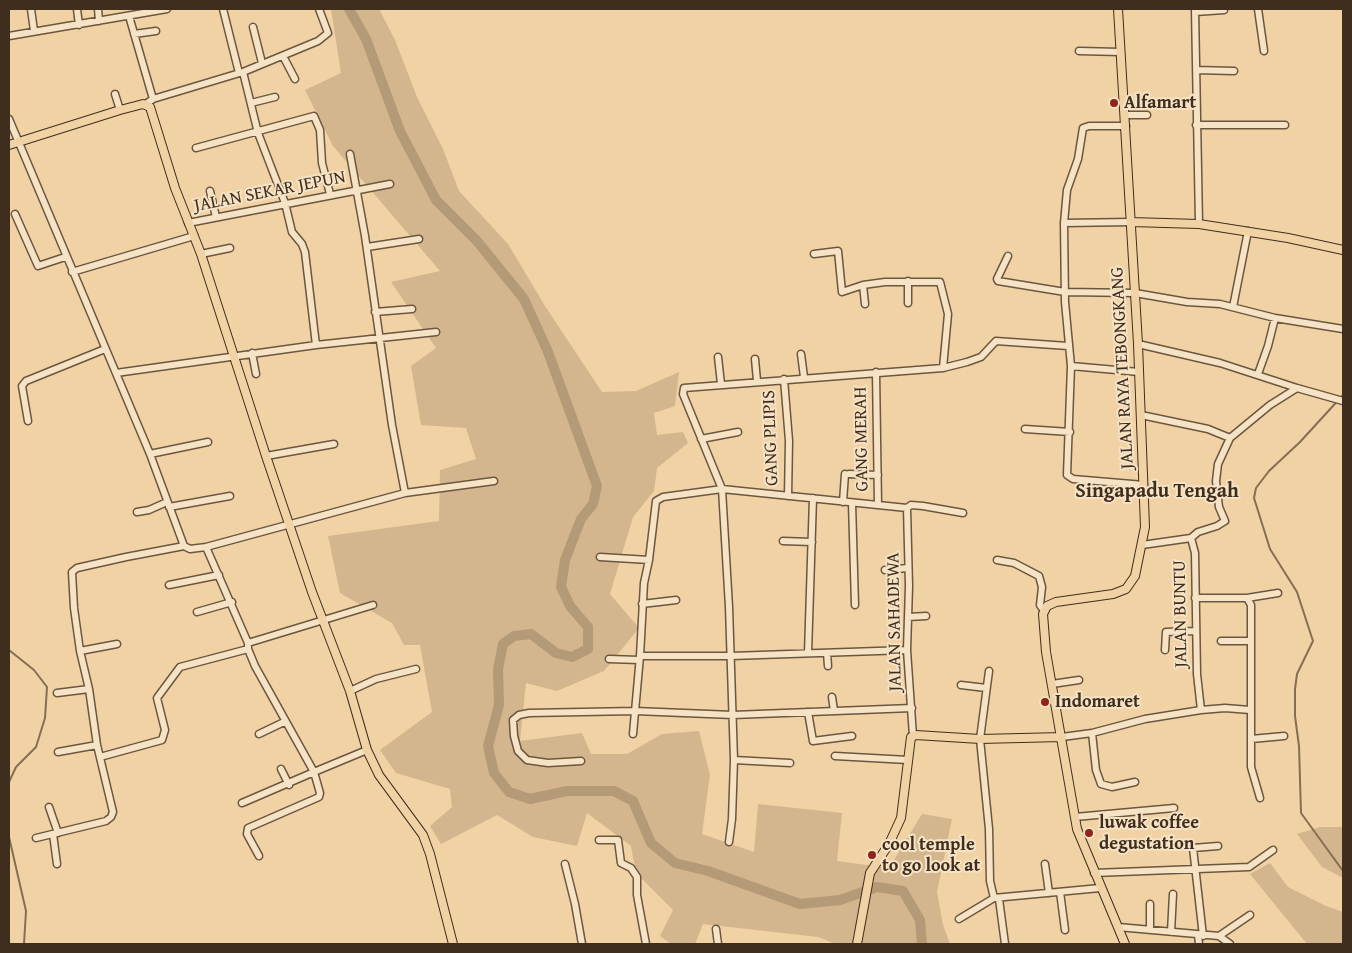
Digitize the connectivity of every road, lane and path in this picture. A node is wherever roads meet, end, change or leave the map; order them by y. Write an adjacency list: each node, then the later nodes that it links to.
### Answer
1 (31, 9): 15 (street)
2 (77, 9): 13 (street)
3 (98, 9): 12 (street)
4 (167, 9): 11 (street)
5 (223, 9): 26 (street)
6 (319, 9): 22 (street)
7 (1118, 9): 21 (main road, JALAN RAYA TEBONGKANG)
8 (1258, 9): 20 (street)
9 (1224, 10): 10 (street)
10 (1195, 11): 24 (street)
11 (129, 16): 12 (street); 17 (street)
12 (99, 21): 13 (street)
13 (78, 25): 15 (street)
14 (252, 26): 23 (street)
15 (34, 31): 18 (street)
16 (156, 31): 17 (street)
17 (134, 34): 30 (street)
18 (9, 36)
19 (1079, 51): 21 (street)
20 (1264, 51)
21 (1120, 52): 33 (main road, JALAN RAYA TEBONGKANG)
22 (284, 56): 23 (street); 27 (street)
23 (262, 63): 26 (street)
24 (1196, 70): 25 (street); 36 (street)
25 (1234, 71)
26 (241, 73): 30 (street); 31 (street)
27 (295, 79)
28 (115, 94): 32 (street)
29 (275, 97): 31 (street)
30 (150, 102): 32 (main road); 51 (main road)
31 (251, 103): 39 (street)
32 (120, 110): 40 (main road)
33 (1125, 115): 34 (street); 38 (main road, JALAN RAYA TEBONGKANG)
34 (1147, 115)
35 (9, 119): 40 (street)
36 (1196, 125): 37 (street); 54 (street)
37 (1285, 125)
38 (1126, 126): 52 (main road, JALAN RAYA TEBONGKANG); 53 (street)
39 (258, 133): 42 (street); 47 (street); 48 (street)
40 (18, 142): 41 (main road); 63 (street)
41 (9, 145)
42 (196, 148)
43 (350, 154): 45 (street)
44 (390, 184): 45 (street, JALAN SEKAR JEPUN)
45 (357, 190): 47 (street, JALAN SEKAR JEPUN); 58 (street)
46 (210, 191): 50 (street)
47 (330, 194): 48 (street, JALAN SEKAR JEPUN)
48 (284, 203): 50 (street, JALAN SEKAR JEPUN); 79 (street)
49 (15, 214): 63 (street)
50 (216, 217): 51 (street, JALAN SEKAR JEPUN)
51 (188, 222): 56 (main road)
52 (1132, 222): 53 (street); 54 (main road); 69 (main road, JALAN RAYA TEBONGKANG)
53 (1064, 223): 68 (street)
54 (1199, 224): 55 (main road)
55 (1248, 231): 60 (main road); 72 (street)
56 (194, 236): 61 (main road); 65 (street)
57 (419, 239): 58 (street)
58 (367, 247): 74 (street)
59 (230, 248): 61 (street)
60 (1343, 250)
61 (201, 254): 85 (main road)
62 (814, 254): 67 (street)
63 (65, 256): 65 (street)
64 (1008, 256): 68 (street)
65 (72, 272): 82 (street)
66 (908, 281): 67 (street); 70 (street); 89 (street)
67 (863, 285): 71 (street)
68 (1065, 292): 69 (street); 81 (street)
69 (1135, 293): 72 (street); 80 (main road, JALAN RAYA TEBONGKANG)
70 (908, 303)
71 (865, 304)
72 (1233, 307): 75 (street)
73 (412, 308): 74 (street)
74 (375, 312): 78 (street)
75 (1275, 318): 76 (street); 94 (street)
76 (1343, 329)
77 (436, 332): 78 (street)
78 (379, 337): 79 (street); 116 (street)
79 (316, 344): 83 (street)
80 (1138, 344): 91 (main road, JALAN RAYA TEBONGKANG); 94 (street)
81 (1068, 346): 88 (street); 89 (street)
82 (105, 349): 92 (street); 102 (street)
83 (252, 353): 85 (street); 93 (street)
84 (801, 354): 95 (street)
85 (233, 356): 92 (street); 111 (main road)
86 (718, 357): 98 (street)
87 (755, 359): 97 (street)
88 (1071, 366): 91 (street); 105 (street)
89 (943, 368): 90 (street)
90 (876, 372): 95 (street); 112 (street, GANG MERAH)
91 (1139, 372): 101 (main road, JALAN RAYA TEBONGKANG)
92 (116, 373): 110 (street)
93 (256, 374)
94 (1258, 374): 99 (street)
95 (804, 378): 96 (street)
96 (784, 379): 97 (street); 118 (street, GANG PLIPIS)
97 (757, 381): 98 (street)
98 (721, 384): 107 (street)
99 (1297, 388): 100 (street); 106 (street)
100 (1343, 401)
101 (1141, 414): 106 (street); 114 (main road, JALAN RAYA TEBONGKANG)
102 (28, 421)
103 (1026, 430): 105 (street)
104 (738, 432): 107 (street)
105 (1070, 432): 114 (street)
106 (1230, 438): 128 (street)
107 (701, 439): 115 (street)
108 (208, 442): 110 (street)
109 (334, 444): 111 (street)
110 (150, 454): 122 (street)
111 (266, 456): 127 (main road)
112 (878, 475): 120 (street); 123 (street, GANG MERAH)
113 (494, 481): 116 (street)
114 (1144, 485): 131 (main road, JALAN RAYA TEBONGKANG)
115 (722, 489): 118 (street); 135 (street); 164 (street)
116 (405, 493): 127 (street)
117 (230, 496): 122 (street)
118 (788, 496): 119 (street)
119 (813, 498): 120 (street); 130 (street)
120 (843, 502): 121 (street)
121 (852, 503): 123 (street); 148 (street)
122 (168, 504): 125 (street); 132 (street)
123 (878, 505): 124 (street)
124 (907, 508): 126 (street); 137 (street, JALAN SAHADEWA)
125 (137, 512)
126 (963, 513)
127 (289, 524): 133 (street); 153 (main road)
128 (1191, 538): 131 (street, JALAN BUNTU); 142 (street, JALAN BUNTU)
129 (784, 541): 130 (street)
130 (812, 542): 162 (street)
131 (1142, 545): 149 (main road, JALAN RAYA TEBONGKANG)
132 (184, 546): 133 (street); 161 (street)
133 (206, 547): 139 (street)
134 (600, 557): 135 (street)
135 (650, 560): 146 (street)
136 (996, 560): 149 (street)
137 (908, 568): 138 (street); 152 (street, JALAN SAHADEWA)
138 (886, 570)
139 (219, 575): 140 (street); 145 (street)
140 (169, 585)
141 (1278, 593): 143 (street)
142 (1195, 598): 143 (street); 154 (street, JALAN BUNTU)
143 (1247, 598): 156 (street)
144 (676, 600): 146 (street)
145 (232, 602): 150 (street); 158 (street)
146 (642, 604): 165 (street)
147 (373, 605): 153 (street)
148 (855, 605)
149 (1044, 611): 171 (main road)
150 (197, 612)
151 (926, 616): 152 (street)
152 (908, 617): 159 (street, JALAN SAHADEWA)
153 (323, 622): 158 (street); 175 (main road)
154 (1195, 631): 160 (street); 180 (street, JALAN BUNTU)
155 (1220, 641): 156 (street)
156 (1251, 641): 181 (street)
157 (117, 644): 161 (street)
158 (248, 646): 185 (street); 199 (street)
159 (907, 650): 163 (street); 178 (street, JALAN SAHADEWA)
160 (1165, 650)
161 (80, 651): 174 (street)
162 (808, 653): 163 (street); 164 (street)
163 (827, 653): 167 (street)
164 (731, 656): 165 (street); 184 (street)
165 (639, 658): 166 (street); 182 (street)
166 (609, 659)
167 (828, 666)
168 (416, 669): 175 (street)
169 (989, 671): 173 (street)
170 (1080, 680): 171 (street)
171 (1052, 684): 192 (main road)
172 (961, 685): 173 (street)
173 (986, 688): 193 (street)
174 (89, 689): 176 (street); 195 (street)
175 (350, 691): 196 (main road)
176 (57, 693)
177 (832, 697): 179 (street)
178 (912, 708): 179 (street); 190 (street, JALAN SAHADEWA)
179 (834, 710): 183 (street)
180 (1201, 710): 181 (street); 188 (street)
181 (1250, 710): 194 (street)
182 (635, 711): 184 (street); 187 (street); 202 (street)
183 (808, 712): 184 (street); 189 (street)
184 (732, 715): 200 (street)
185 (284, 722): 186 (street); 205 (street)
186 (259, 734)
187 (633, 734)
188 (1092, 734): 192 (street); 206 (street)
189 (852, 736)
190 (913, 736): 193 (main road); 201 (main road)
191 (1284, 736): 194 (street)
192 (1062, 737): 193 (main road); 212 (main road)
193 (980, 739): 229 (street)
194 (1251, 739): 208 (street)
195 (97, 745): 197 (street); 199 (street)
196 (367, 750): 205 (street); 240 (main road)
197 (58, 752)
198 (835, 756): 201 (street)
199 (100, 758): 213 (street)
200 (734, 760): 203 (street); 216 (street)
201 (908, 760): 244 (main road)
202 (581, 761)
203 (790, 763)
204 (281, 769): 207 (street)
205 (314, 772): 207 (street); 219 (street)
206 (1135, 782)
207 (288, 785): 209 (street)
208 (1260, 798)
209 (242, 804)
210 (49, 807): 213 (street)
211 (1174, 808): 212 (street)
212 (1075, 817): 224 (main road)
213 (55, 833): 214 (street); 220 (street)
214 (36, 838)
215 (599, 840): 242 (street)
216 (729, 842)
217 (1218, 846): 223 (street)
218 (1273, 850): 223 (street)
219 (259, 856)
220 (57, 864)
221 (565, 864): 241 (street)
222 (1045, 864): 227 (street)
223 (1195, 870): 224 (street); 238 (street)
224 (1094, 873): 225 (main road)
225 (1100, 888): 226 (street); 233 (main road)
226 (1060, 892): 227 (street); 235 (street)
227 (1049, 893): 229 (street)
228 (1174, 894): 237 (street)
229 (996, 898): 232 (street); 245 (street)
230 (1150, 904): 236 (street)
231 (1250, 915): 239 (street)
232 (959, 919)
233 (1118, 927): 236 (street); 246 (main road)
234 (716, 929): 243 (street)
235 (1065, 930)
236 (1150, 930): 237 (street)
237 (1171, 932): 238 (street)
238 (1201, 936): 239 (street); 247 (street)
239 (1222, 937): 248 (street)
240 (453, 944)
241 (582, 944)
242 (646, 944)
243 (718, 944)
244 (858, 944)
245 (1006, 944)
246 (1125, 944)
247 (1199, 944)
248 (1230, 944)

